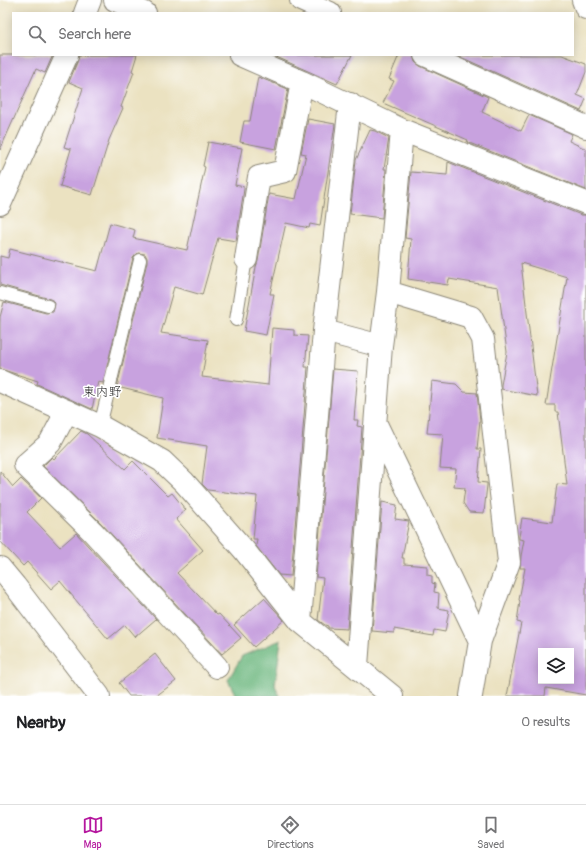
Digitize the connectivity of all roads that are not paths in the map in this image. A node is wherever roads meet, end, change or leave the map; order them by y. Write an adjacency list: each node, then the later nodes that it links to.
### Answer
1 (90, 0): 6 (street)
2 (115, 0): 7 (street)
3 (301, 0): 8 (street)
4 (583, 0): 5 (street)
5 (586, 8)
6 (85, 12)
7 (143, 12)
8 (328, 12)
9 (67, 56): 17 (street)
10 (242, 56): 12 (street)
11 (427, 56): 14 (street)
12 (302, 82): 13 (street); 18 (street)
13 (350, 104): 15 (street); 24 (street)
14 (586, 127)
15 (402, 130): 16 (street); 20 (street)
16 (586, 203)
17 (0, 204)
18 (246, 259): 23 (lane)
19 (140, 260): 29 (lane)
20 (388, 292): 25 (street); 32 (street)
21 (0, 293): 22 (lane)
22 (48, 306)
23 (236, 320)
24 (324, 330): 25 (street); 31 (street)
25 (381, 346): 28 (street)
26 (0, 381): 27 (street)
27 (67, 411): 29 (street); 34 (street)
28 (375, 423): 32 (street); 33 (street)
29 (100, 426): 31 (street)
30 (0, 568): 35 (street)
31 (300, 621): 33 (street)
32 (480, 641): 37 (street)
33 (357, 666): 36 (street)
34 (217, 667)
35 (99, 696)
36 (392, 696)
37 (471, 696)

